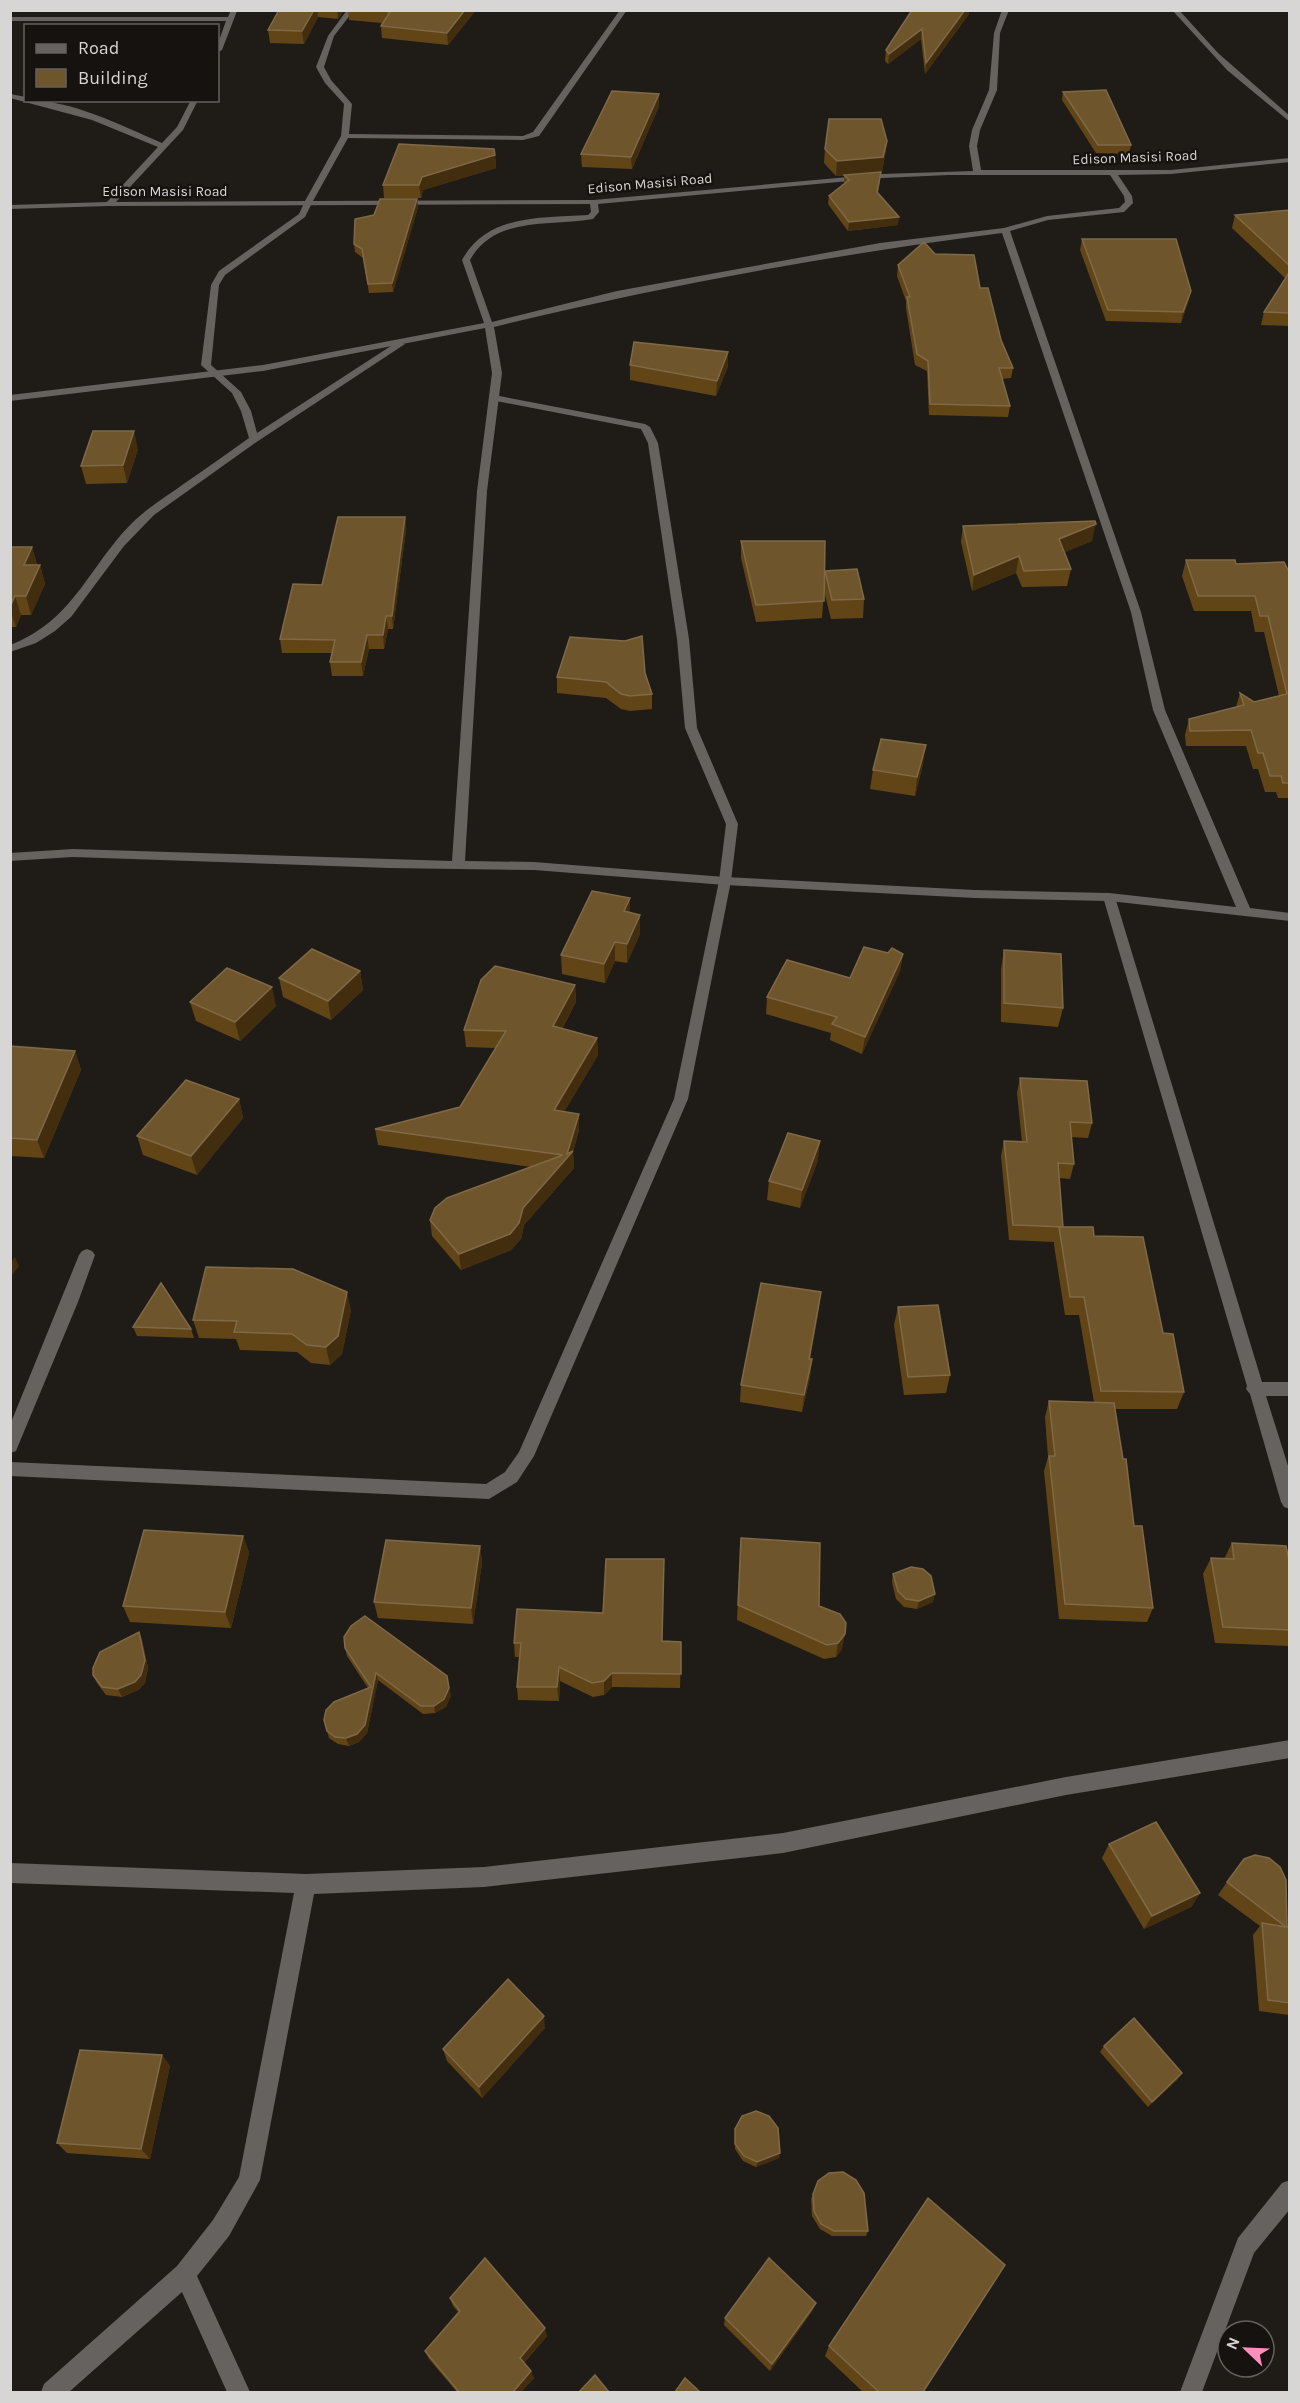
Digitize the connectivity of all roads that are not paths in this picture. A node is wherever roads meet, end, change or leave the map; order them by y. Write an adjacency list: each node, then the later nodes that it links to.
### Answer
1 (235, 10): 7 (street)
2 (351, 10): 12 (street)
3 (1006, 10): 16 (street)
4 (1175, 10): 11 (street)
5 (620, 12): 12 (street)
6 (10, 20): 7 (street)
7 (230, 20): 8 (street)
8 (219, 48)
9 (37, 102): 13 (street)
10 (194, 102): 13 (street)
11 (1290, 120)
12 (345, 136): 18 (street)
13 (163, 146): 19 (street)
14 (1290, 160): 15 (street, Edison Masisi Road)
15 (1112, 171): 16 (street, Edison Masisi Road); 21 (street)
16 (977, 173): 17 (street, Edison Masisi Road)
17 (594, 202): 18 (street, Edison Masisi Road); 22 (street)
18 (308, 203): 19 (street, Edison Masisi Road); 24 (street)
19 (109, 204): 20 (street, Edison Masisi Road)
20 (10, 207)
21 (1005, 230): 22 (street); 33 (street)
22 (489, 325): 23 (street); 26 (street)
23 (400, 344): 24 (street); 27 (street)
24 (214, 374): 25 (street); 27 (street)
25 (10, 398)
26 (494, 398): 30 (street); 31 (street)
27 (254, 439): 28 (street)
28 (10, 649)
29 (10, 857): 30 (street)
30 (459, 864): 31 (street)
31 (725, 881): 32 (street); 39 (street)
32 (1109, 897): 33 (street); 36 (street)
33 (1245, 912): 34 (street)
34 (1290, 917)
35 (87, 1255): 38 (street)
36 (1254, 1389): 37 (street); 40 (street)
37 (1290, 1389)
38 (10, 1446)
39 (10, 1469)
40 (1290, 1502)
41 (1290, 1749): 43 (street)
42 (10, 1873): 43 (street)
43 (306, 1884): 45 (street)
44 (1290, 2191): 48 (street)
45 (185, 2274): 46 (street); 47 (street)
46 (52, 2392)
47 (239, 2392)
48 (1191, 2392)

